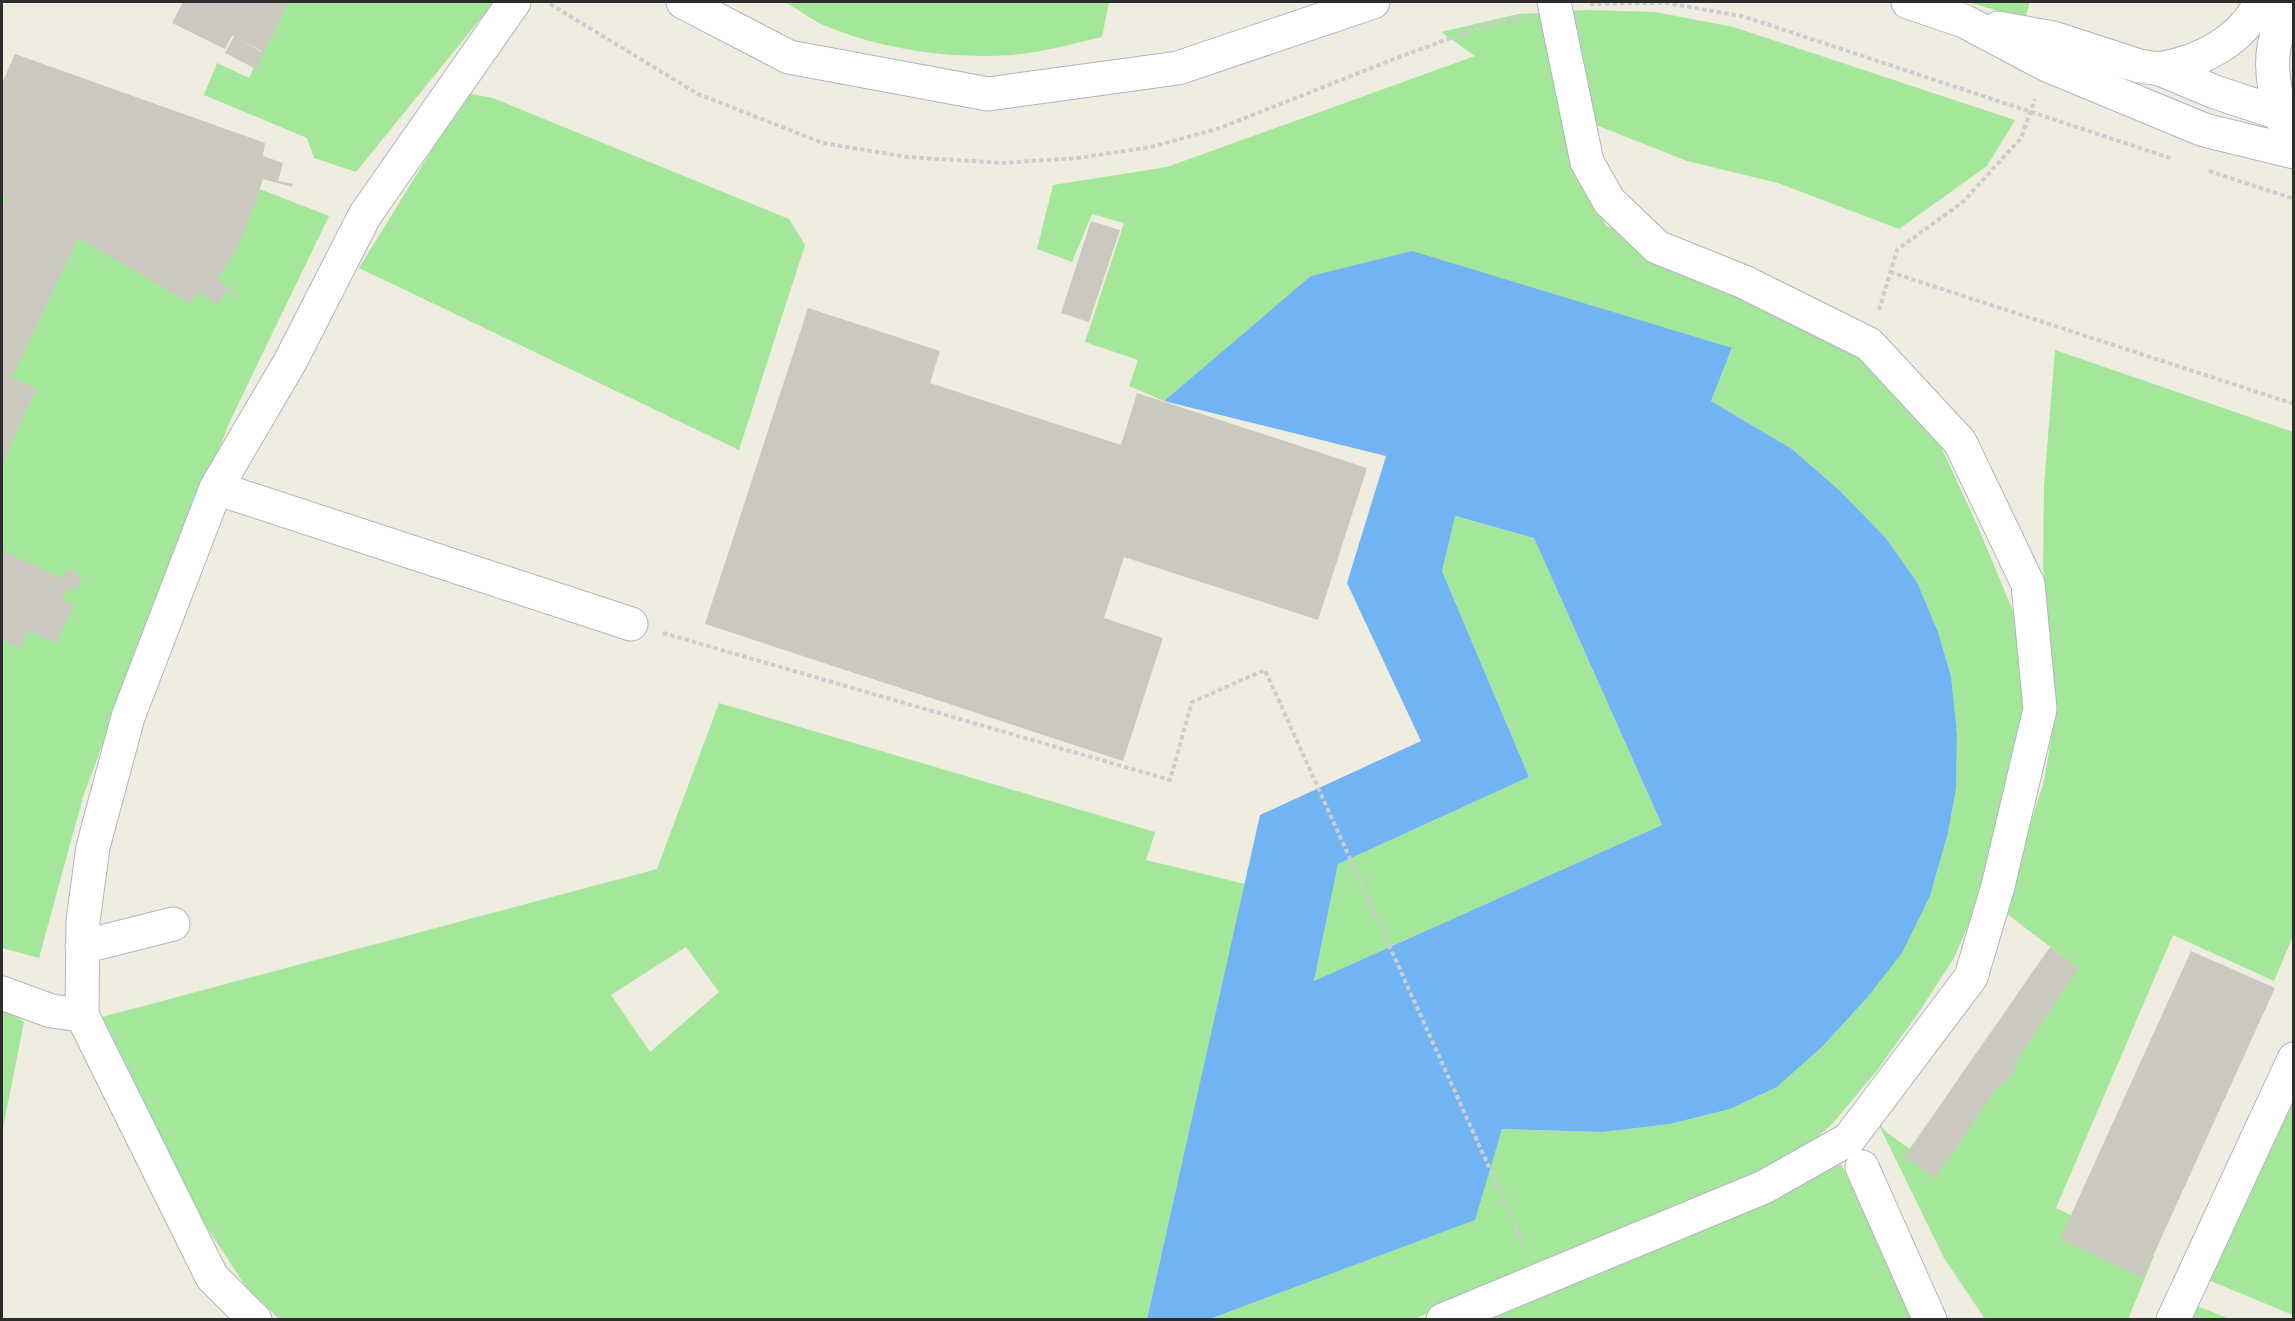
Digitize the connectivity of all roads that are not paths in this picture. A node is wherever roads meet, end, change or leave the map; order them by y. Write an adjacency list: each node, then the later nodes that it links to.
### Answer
1 (514, 2): 12 (lane)
2 (683, 2): 3 (lane)
3 (1373, 2)
4 (1908, 2): 8 (lane)
5 (2261, 2): 9 (lane)
6 (2287, 2): 10 (lane)
7 (1555, 5): 21 (lane)
8 (1964, 21): 9 (lane); 11 (lane)
9 (2160, 69): 10 (lane)
10 (2289, 125)
11 (2294, 152)
12 (216, 488): 13 (lane); 15 (lane)
13 (631, 624)
14 (173, 924): 15 (lane)
15 (82, 947): 17 (lane)
16 (2, 993): 17 (lane)
17 (82, 1016): 20 (lane)
18 (2294, 1059): 23 (lane)
19 (1863, 1167): 22 (lane)
20 (255, 1320)
21 (1443, 1320)
22 (1930, 1320)
23 (2173, 1320)

